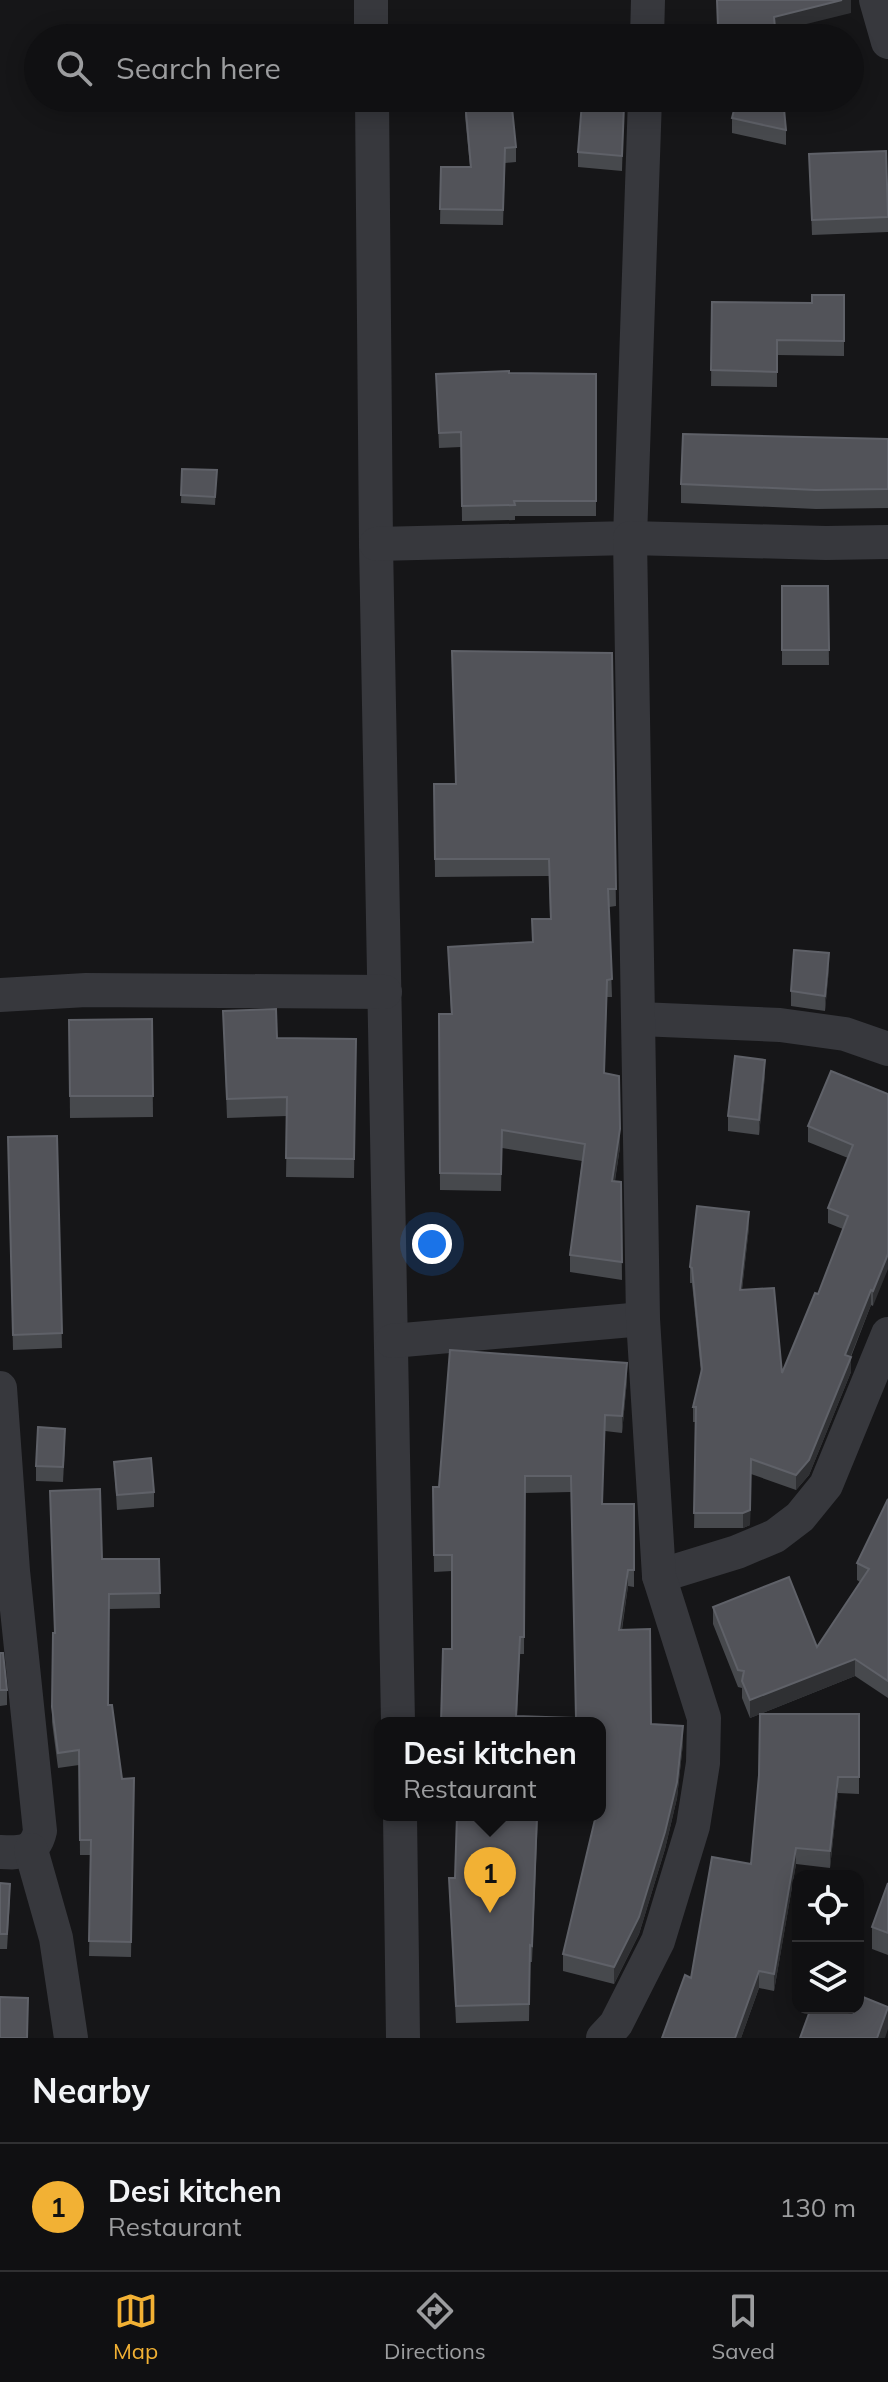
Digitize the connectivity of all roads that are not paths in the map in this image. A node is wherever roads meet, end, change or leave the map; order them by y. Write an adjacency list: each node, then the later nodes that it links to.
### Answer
1 (371, 0): 4 (street)
2 (648, 0): 5 (street)
3 (876, 0): 6 (street)
4 (371, 24)
5 (647, 24)
6 (888, 42)
7 (372, 112): 11 (street)
8 (645, 112): 9 (street)
9 (630, 538): 10 (street); 11 (street); 14 (street)
10 (888, 542)
11 (376, 544): 12 (street)
12 (385, 992): 13 (street); 18 (street)
13 (0, 995)
14 (639, 1019): 15 (street); 16 (street)
15 (888, 1049)
16 (643, 1319): 18 (street); 20 (street)
17 (888, 1334): 20 (street)
18 (392, 1341): 21 (street)
19 (0, 1388): 23 (street)
20 (659, 1576): 26 (street)
21 (398, 1717)
22 (400, 1821): 25 (street)
23 (16, 1851): 24 (street)
24 (71, 2038)
25 (403, 2038)
26 (603, 2038)

